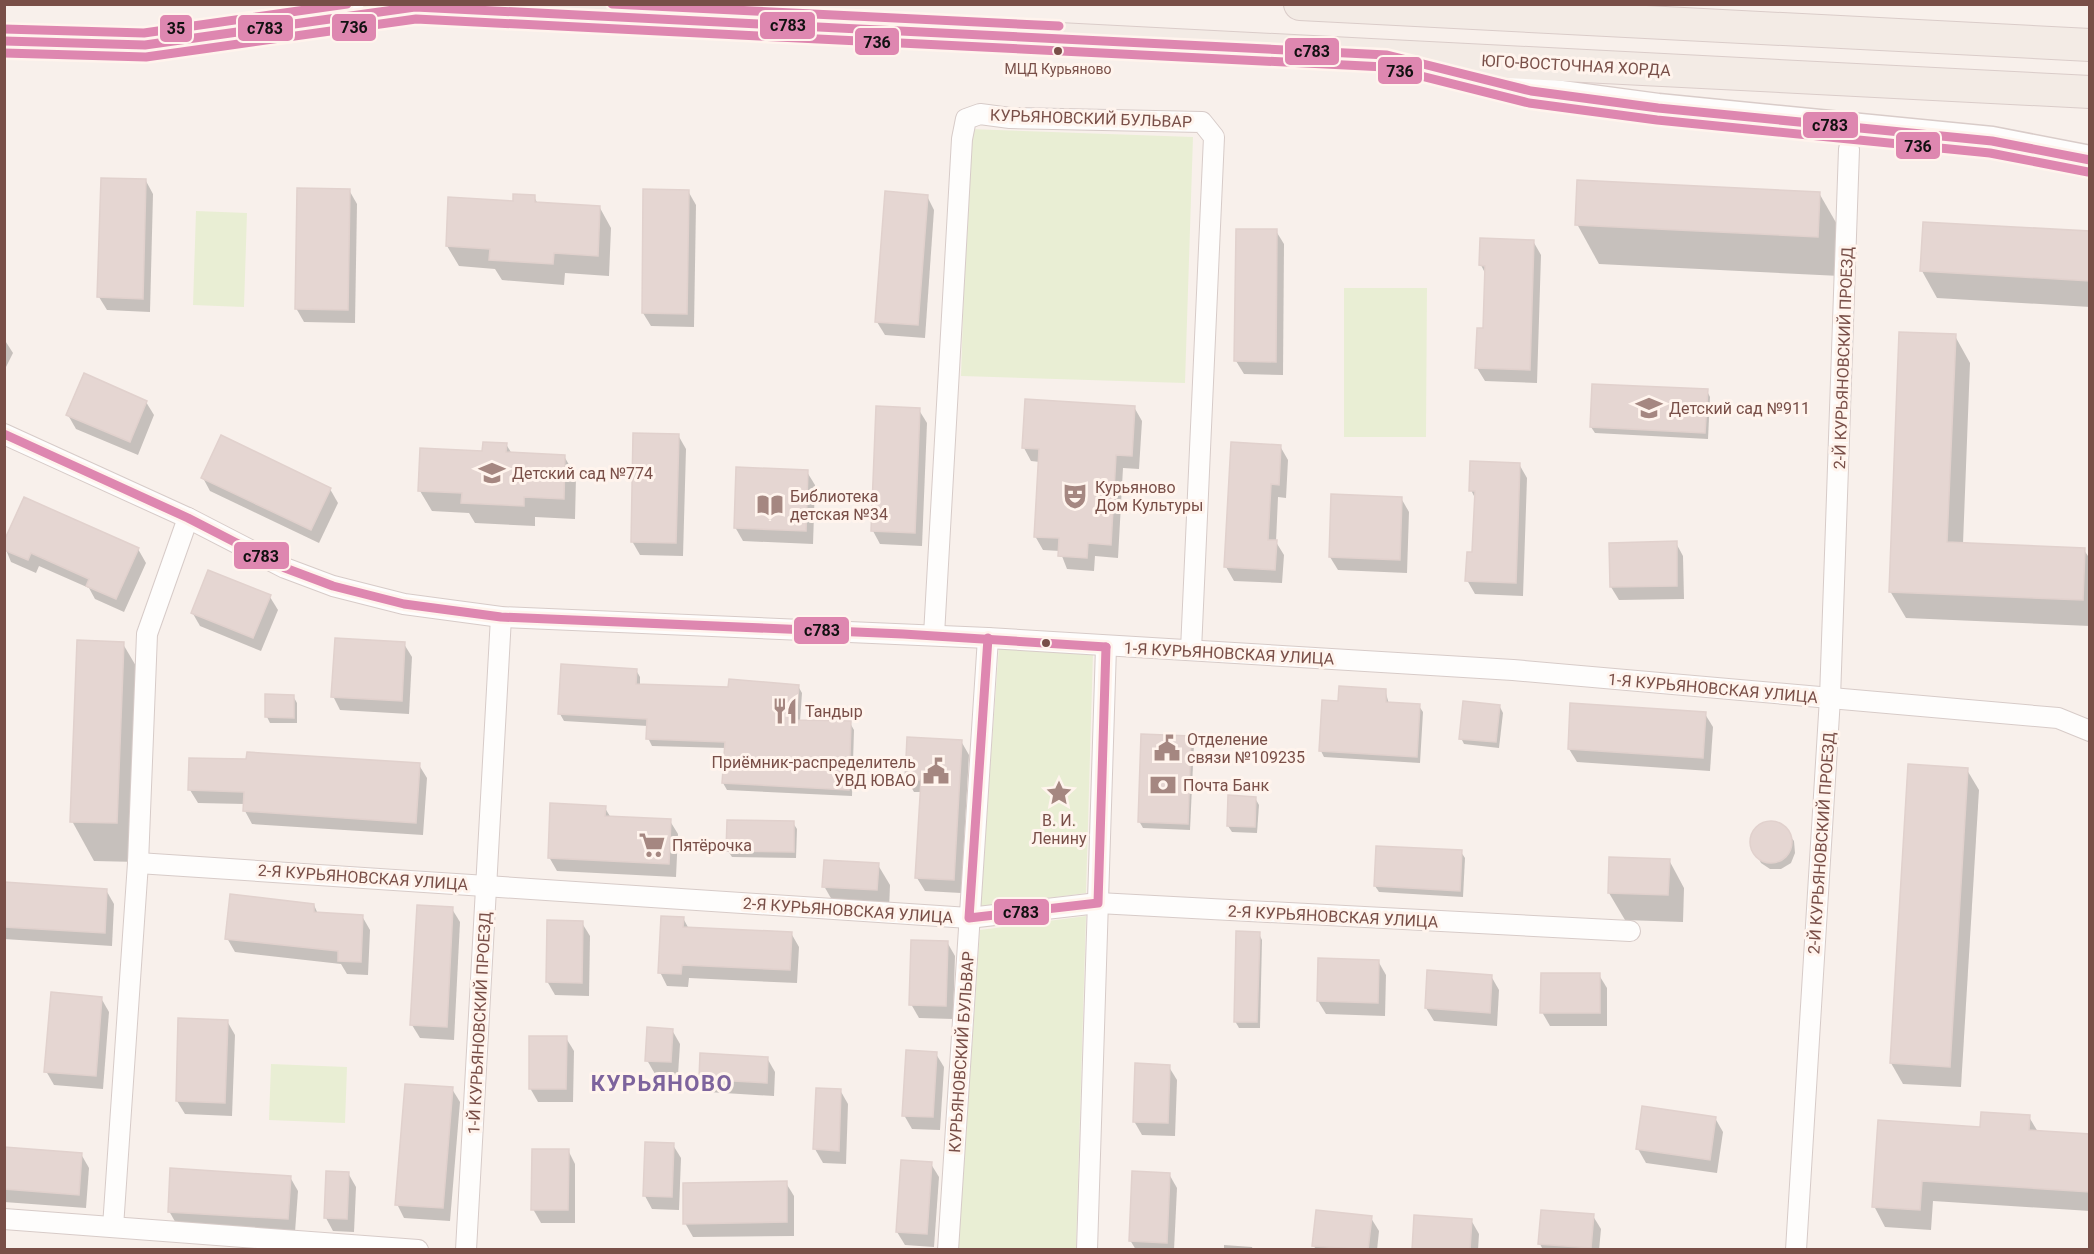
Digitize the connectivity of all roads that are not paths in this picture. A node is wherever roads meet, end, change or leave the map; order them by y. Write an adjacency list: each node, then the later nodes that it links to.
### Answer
1 (380, 4): 3 (main road, ЮГО-ВОСТОЧНАЯ ХОРДА)
2 (1300, 4): 4 (main road)
3 (415, 6): 5 (street); 7 (main road, ЮГО-ВОСТОЧНАЯ ХОРДА)
4 (1397, 7): 6 (main road)
5 (4, 41)
6 (2090, 45)
7 (1387, 55): 8 (main road, ЮГО-ВОСТОЧНАЯ ХОРДА); 10 (street)
8 (2090, 92)
9 (1849, 149): 18 (street, 2-Й КУРЬЯНОВСКИЙ ПРОЕЗД)
10 (2090, 160)
11 (4, 434): 12 (street, 1-Я КУРЬЯНОВСКАЯ УЛИЦА)
12 (188, 518): 13 (street, 1-Я КУРЬЯНОВСКАЯ УЛИЦА); 20 (street)
13 (501, 617): 14 (street, 1-Я КУРЬЯНОВСКАЯ УЛИЦА); 21 (street, 1-Й КУРЬЯНОВСКИЙ ПРОЕЗД)
14 (934, 635): 15 (street, 1-Я КУРЬЯНОВСКАЯ УЛИЦА); 17 (street, КУРЬЯНОВСКИЙ БУЛЬВАР)
15 (988, 638): 16 (street, 1-Я КУРЬЯНОВСКАЯ УЛИЦА); 23 (street, КУРЬЯНОВСКИЙ БУЛЬВАР)
16 (1106, 646): 17 (street, 1-Я КУРЬЯНОВСКАЯ УЛИЦА); 22 (street)
17 (1191, 650): 18 (street, 1-Я КУРЬЯНОВСКАЯ УЛИЦА)
18 (1830, 698): 19 (street, 1-Я КУРЬЯНОВСКАЯ УЛИЦА); 31 (street, 2-Й КУРЬЯНОВСКИЙ ПРОЕЗД)
19 (2090, 731)
20 (138, 863): 21 (street, 2-Я КУРЬЯНОВСКАЯ УЛИЦА); 26 (street)
21 (486, 885): 23 (street, 2-Я КУРЬЯНОВСКАЯ УЛИЦА); 28 (street, 1-Й КУРЬЯНОВСКИЙ ПРОЕЗД)
22 (1098, 903): 23 (street, 2-Я КУРЬЯНОВСКАЯ УЛИЦА); 24 (street, 2-Я КУРЬЯНОВСКАЯ УЛИЦА); 30 (street)
23 (969, 918): 29 (street, КУРЬЯНОВСКИЙ БУЛЬВАР)
24 (1630, 931)
25 (4, 1219): 26 (street)
26 (113, 1227): 27 (street)
27 (418, 1250)
28 (466, 1250)
29 (948, 1250)
30 (1087, 1250)
31 (1796, 1250)

